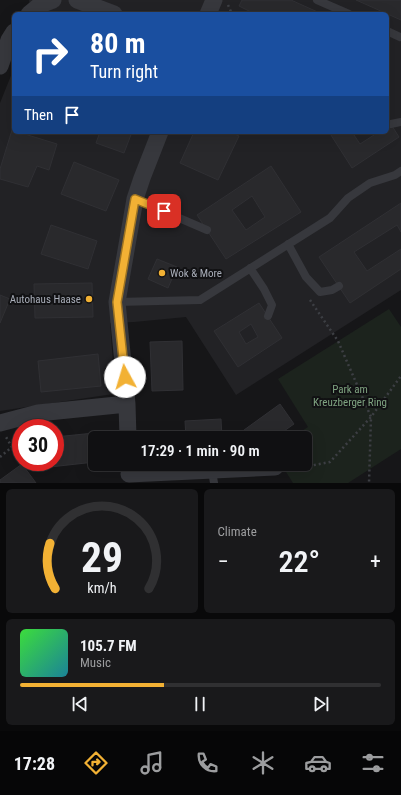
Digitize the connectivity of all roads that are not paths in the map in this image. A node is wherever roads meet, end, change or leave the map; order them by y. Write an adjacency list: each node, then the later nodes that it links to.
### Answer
1 (53, 0): 5 (street)
2 (77, 0): 6 (street)
3 (214, 0): 7 (street)
4 (317, 0): 8 (lane)
5 (31, 12)
6 (109, 12)
7 (209, 12)
8 (344, 12)
9 (389, 32): 11 (lane)
10 (12, 36): 12 (street)
11 (400, 37)
12 (0, 66)
13 (401, 122): 14 (lane)
14 (391, 124)
15 (159, 134): 17 (street)
16 (401, 171): 19 (lane)
17 (135, 199): 18 (lane); 22 (street)
18 (207, 230)
19 (288, 244): 20 (lane); 21 (lane)
20 (250, 268): 22 (lane); 23 (lane)
21 (339, 286)
22 (117, 302): 24 (street)
23 (268, 316)
24 (127, 404): 25 (street); 26 (street)
25 (2, 427)
26 (128, 431)
27 (250, 471): 29 (street)
28 (129, 474): 29 (street)
29 (213, 477)

